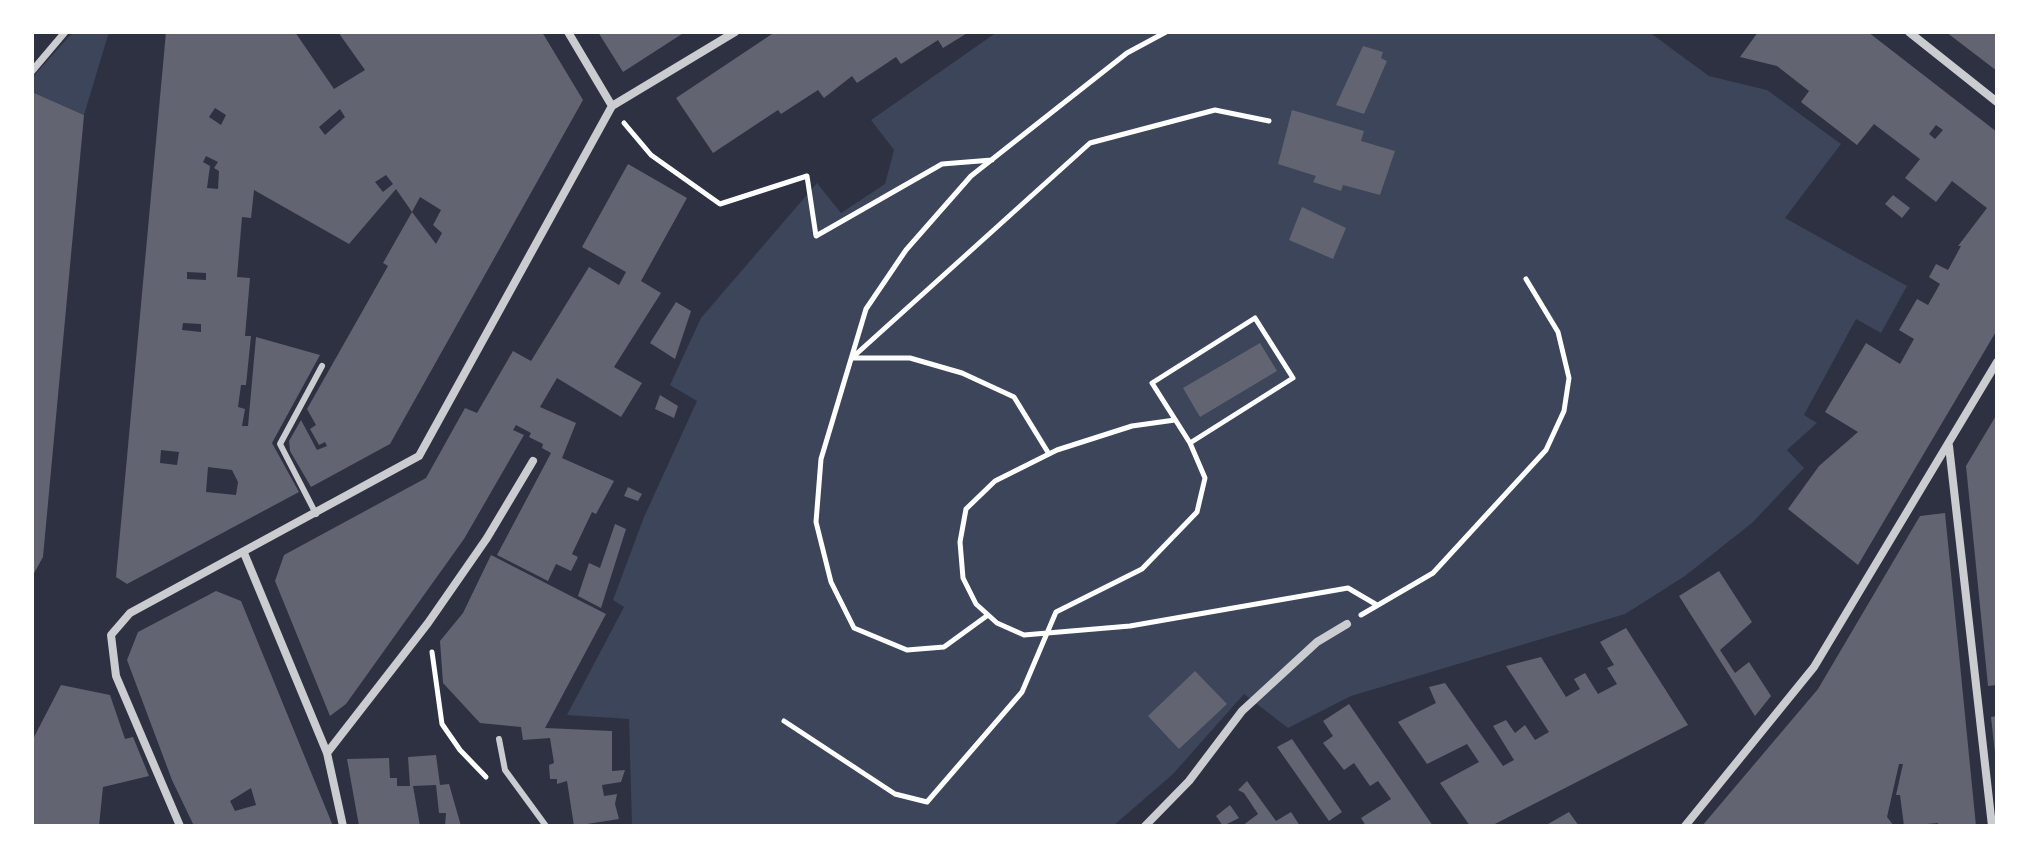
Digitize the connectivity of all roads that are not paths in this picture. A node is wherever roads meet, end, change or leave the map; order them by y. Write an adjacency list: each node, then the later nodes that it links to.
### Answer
1 (65, 32): 5 (street)
2 (568, 32): 7 (street)
3 (735, 32): 7 (street)
4 (1909, 32): 6 (street)
5 (32, 71)
6 (1997, 102)
7 (612, 106): 12 (street)
8 (1997, 362): 10 (street)
9 (322, 366): 12 (lane)
10 (1949, 445): 21 (street); 22 (street)
11 (533, 461): 16 (street)
12 (316, 514): 13 (street)
13 (244, 553): 16 (street); 17 (street)
14 (1347, 624): 20 (street)
15 (499, 739): 19 (lane)
16 (327, 753): 18 (street)
17 (180, 826)
18 (343, 826)
19 (546, 826)
20 (1145, 826)
21 (1685, 826)
22 (1992, 826)

